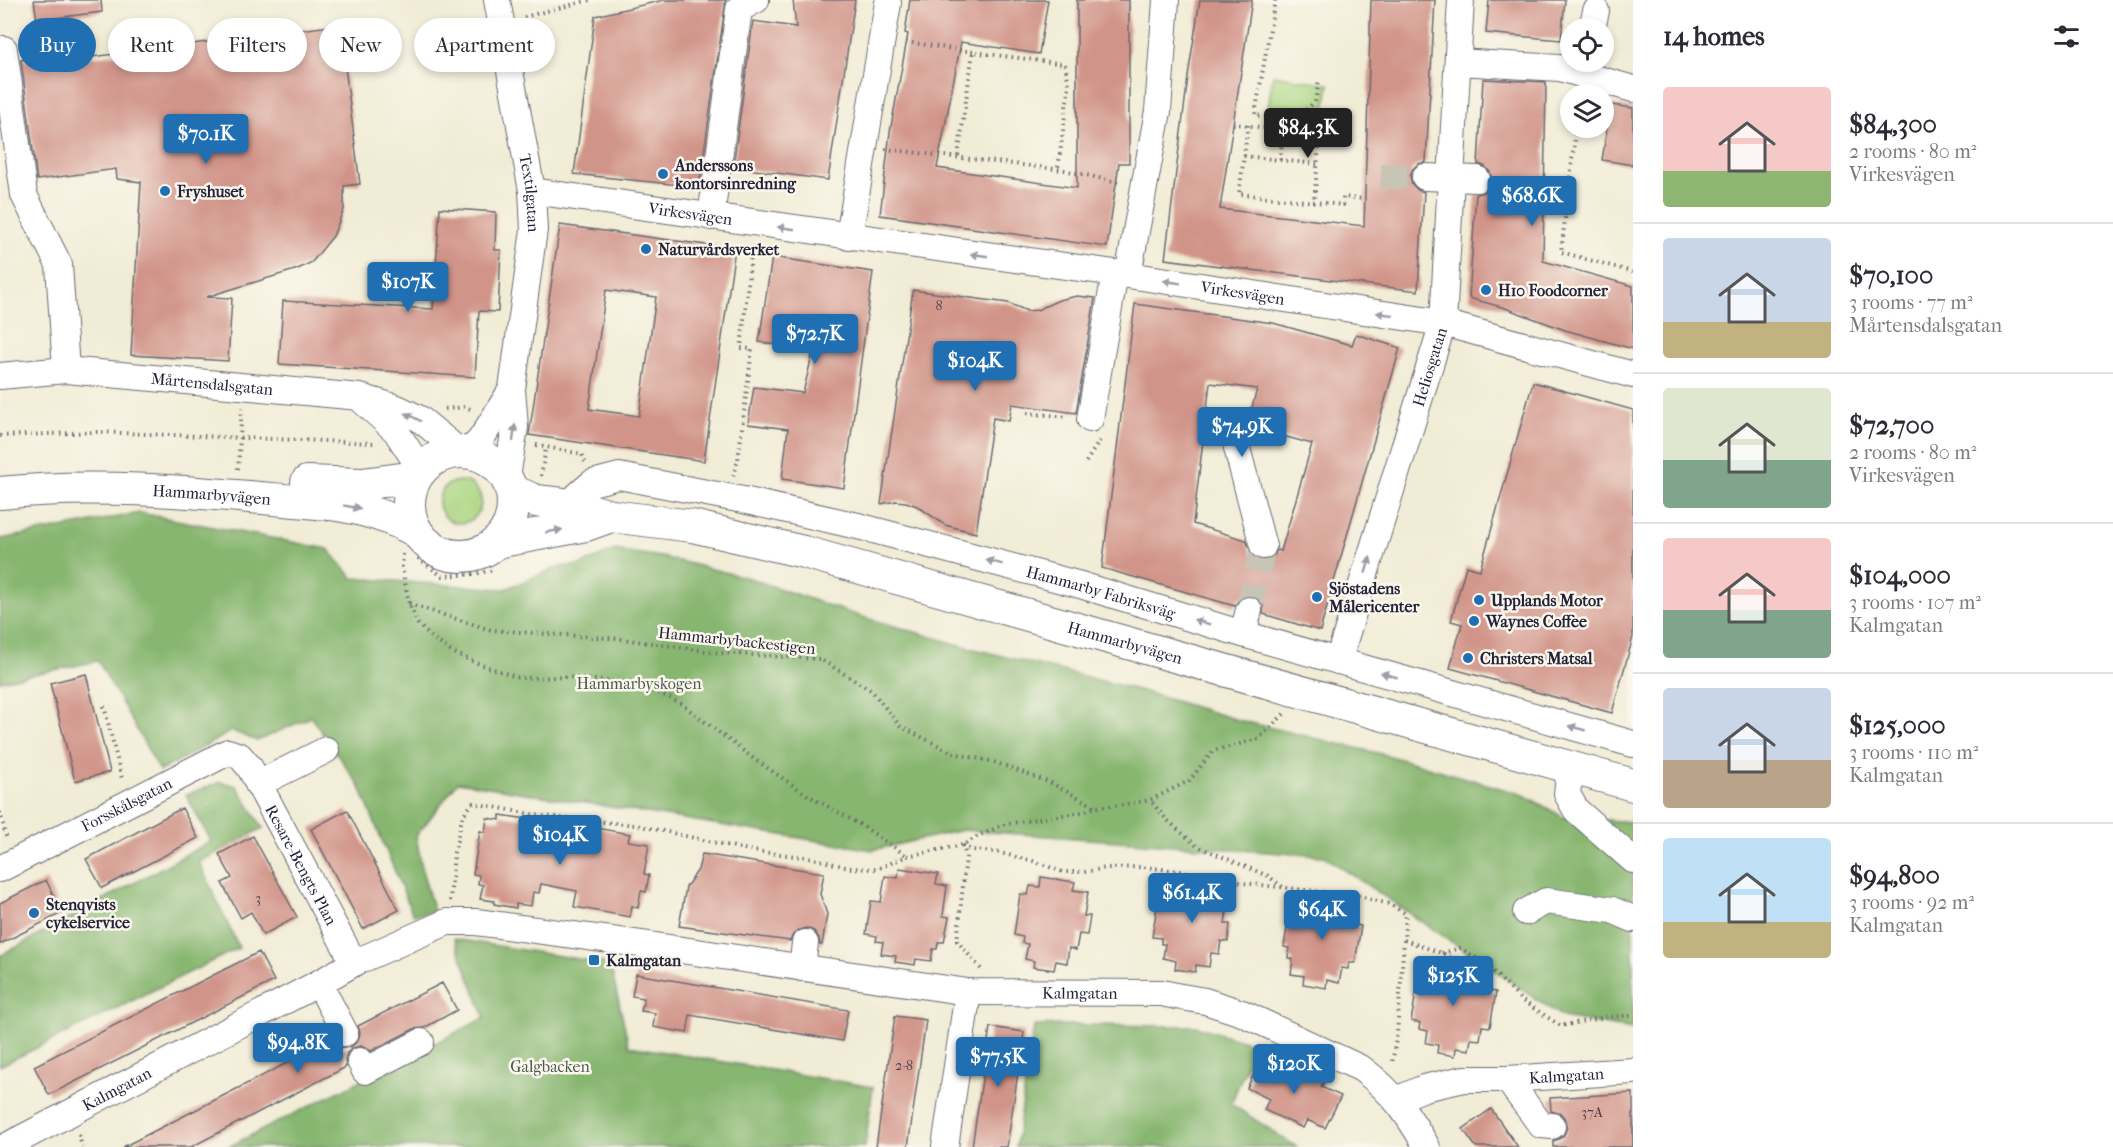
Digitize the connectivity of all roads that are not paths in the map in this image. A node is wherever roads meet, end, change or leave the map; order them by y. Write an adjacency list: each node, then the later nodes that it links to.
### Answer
1 (756, 0): 15 (street)
2 (1166, 0): 17 (street)
3 (1461, 0): 7 (street, Heliosgatan)
4 (888, 3): 16 (street)
5 (499, 11): 14 (street, Textilgatan)
6 (4, 49): 19 (street)
7 (1458, 62): 8 (street); 12 (street, Heliosgatan)
8 (1560, 68)
9 (1594, 72): 10 (street)
10 (1633, 89)
11 (1425, 177): 12 (street)
12 (1451, 178): 13 (street); 18 (street, Heliosgatan)
13 (1477, 179)
14 (532, 191): 15 (street, Virkesvägen); 22 (street, Textilgatan)
15 (711, 218): 16 (street, Virkesvägen, one-way to 15)
16 (849, 237): 17 (street, Virkesvägen, one-way to 16)
17 (1121, 274): 18 (street, Virkesvägen, one-way to 17); 24 (street)
18 (1443, 323): 20 (street, Virkesvägen); 36 (street, Heliosgatan, one-way to 18)
19 (66, 370): 21 (street, Mårtensdalsgatan); 23 (street, Mårtensdalsgatan)
20 (1633, 375)
21 (0, 376)
22 (512, 389): 26 (street, Textilgatan); 29 (street, Textilgatan, one-way to 22)
23 (360, 398): 26 (street, Mårtensdalsgatan, one-way to 23); 27 (street)
24 (1090, 419)
25 (1238, 448): 35 (street)
26 (464, 452): 27 (main road, Hammarbyvägen); 29 (main road, Hammarbyvägen)
27 (419, 473): 28 (main road, Hammarbyvägen); 33 (main road)
28 (0, 481)
29 (510, 484): 31 (main road, Hammarbyvägen); 34 (main road)
30 (0, 493): 33 (main road, Hammarbyvägen, one-way to 33)
31 (582, 494): 32 (main road, Hammarbyvägen); 36 (street, Hammarby Fabriksväg, one-way to 31)
32 (611, 516): 34 (main road, Hammarbyvägen, one-way to 32); 39 (main road, Hammarbyvägen)
33 (410, 539): 34 (main road, Hammarbyvägen)
34 (497, 542)
35 (1263, 546)
36 (1338, 661): 37 (street, Hammarby Fabriksväg, one-way to 36)
37 (1633, 744)
38 (326, 750): 40 (street)
39 (1570, 767): 41 (main road, Hammarbyvägen); 42 (street)
40 (254, 776): 43 (street, Forsskålsgatan); 46 (street, Resare-Bengts Plan)
41 (1633, 785)
42 (1633, 860)
43 (0, 868)
44 (1526, 912): 45 (street)
45 (1633, 919)
46 (354, 963): 47 (street, Kalmgatan); 48 (street, Kalmgatan)
47 (320, 983): 49 (street); 56 (street, Kalmgatan)
48 (968, 992): 54 (street, Kalmgatan); 57 (street)
49 (345, 1033)
50 (421, 1042): 51 (street)
51 (360, 1061)
52 (1633, 1071): 53 (street, Kalmgatan)
53 (1507, 1079): 54 (street, Kalmgatan); 55 (street)
54 (1403, 1098): 58 (street, Kalmgatan)
55 (1552, 1126)
56 (4, 1147)
57 (945, 1147)
58 (1427, 1147)

